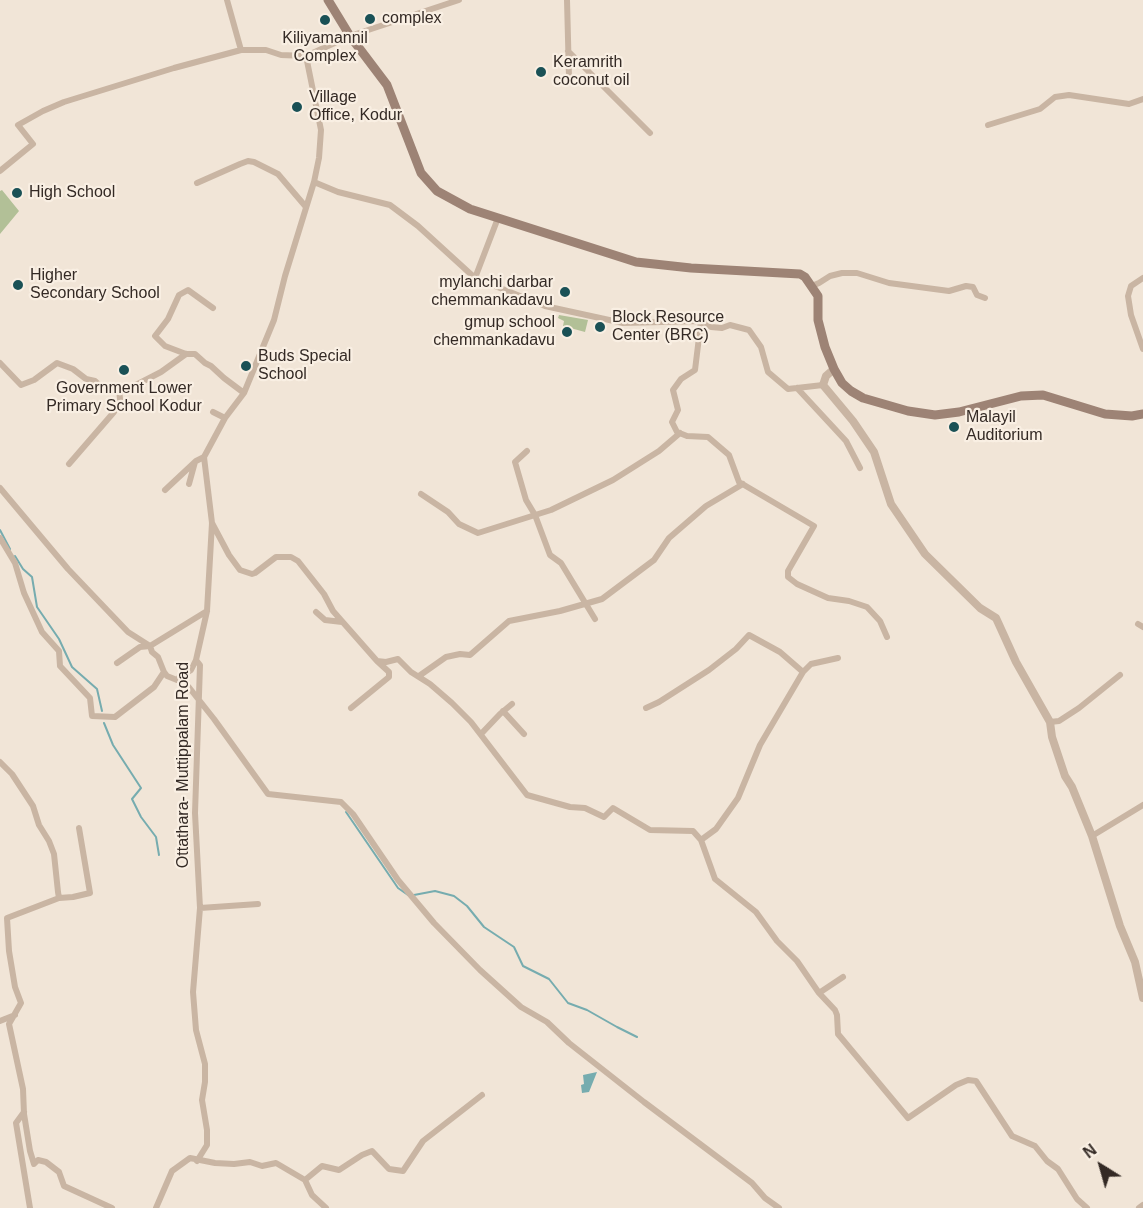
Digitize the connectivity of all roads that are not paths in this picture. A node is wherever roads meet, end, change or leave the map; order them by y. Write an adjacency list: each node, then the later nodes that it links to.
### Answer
1 (227, 0): 6 (street)
2 (328, 0): 5 (main road)
3 (459, 0): 5 (street)
4 (567, 0): 7 (street)
5 (350, 36): 8 (street); 17 (main road)
6 (241, 50): 8 (street); 13 (street)
7 (568, 51): 9 (street); 12 (street)
8 (306, 56): 14 (street)
9 (569, 77)
10 (1143, 99): 11 (street)
11 (988, 125)
12 (650, 133)
13 (0, 171)
14 (314, 182): 16 (street); 18 (street)
15 (197, 183): 16 (street)
16 (306, 207): 31 (street)
17 (498, 218): 18 (street); 20 (main road)
18 (475, 278): 23 (street)
19 (1143, 278): 24 (street)
20 (812, 286): 21 (street); 27 (main road)
21 (985, 298)
22 (213, 308): 25 (street)
23 (701, 321): 29 (street); 35 (street)
24 (1143, 349)
25 (186, 354): 30 (street); 31 (street)
26 (0, 363): 30 (street)
27 (834, 369): 28 (street); 33 (main road)
28 (823, 385): 29 (street); 70 (street)
29 (797, 388): 40 (street)
30 (118, 389): 39 (street)
31 (244, 393): 34 (street)
32 (213, 412): 34 (street)
33 (1143, 414)
34 (225, 418): 37 (street)
35 (680, 433): 42 (street); 46 (street)
36 (527, 451): 46 (street)
37 (204, 457): 38 (street); 47 (street, Ottathara- Muttippalam Road)
38 (196, 461): 41 (street); 44 (street)
39 (69, 464)
40 (860, 468)
41 (189, 484)
42 (743, 484): 49 (street); 54 (street)
43 (0, 488): 55 (street)
44 (165, 490)
45 (421, 494): 46 (street)
46 (536, 515): 49 (street)
47 (212, 523): 50 (street, Ottathara- Muttippalam Road); 53 (street)
48 (0, 538): 60 (street)
49 (586, 604): 52 (street); 64 (street)
50 (207, 611): 55 (street); 57 (street, Ottathara- Muttippalam Road)
51 (316, 612): 53 (street)
52 (595, 619)
53 (342, 622): 58 (street)
54 (887, 637)
55 (150, 646): 59 (street); 60 (street)
56 (838, 658): 61 (street)
57 (196, 660): 63 (street); 65 (street, Ottathara- Muttippalam Road)
58 (377, 661): 64 (street); 67 (street)
59 (117, 663)
60 (164, 672): 63 (street)
61 (803, 672): 68 (street); 77 (street)
62 (1120, 675): 70 (street)
63 (180, 676): 65 (street)
64 (419, 676): 71 (street)
65 (199, 699): 80 (street, Ottathara- Muttippalam Road); 95 (street)
66 (512, 704): 69 (street)
67 (351, 708)
68 (646, 708)
69 (504, 711): 71 (street); 72 (street)
70 (1050, 723): 76 (street)
71 (481, 734): 77 (street)
72 (524, 734)
73 (0, 762): 78 (street)
74 (1143, 805): 76 (street)
75 (79, 828): 78 (street)
76 (1092, 836): 83 (street)
77 (702, 840): 82 (street)
78 (59, 898): 84 (street)
79 (258, 904): 80 (street)
80 (200, 908): 88 (street, Ottathara- Muttippalam Road)
81 (843, 977): 82 (street)
82 (819, 993): 96 (street)
83 (1143, 998)
84 (16, 1014): 85 (street); 87 (street)
85 (0, 1021)
86 (482, 1095): 89 (street)
87 (24, 1111): 91 (street); 92 (street)
88 (197, 1161): 89 (street); 93 (street)
89 (305, 1180): 94 (street)
90 (1143, 1204): 97 (street)
91 (30, 1208)
92 (112, 1208)
93 (156, 1208)
94 (326, 1208)
95 (779, 1208)
96 (1087, 1208)
97 (1139, 1208)

